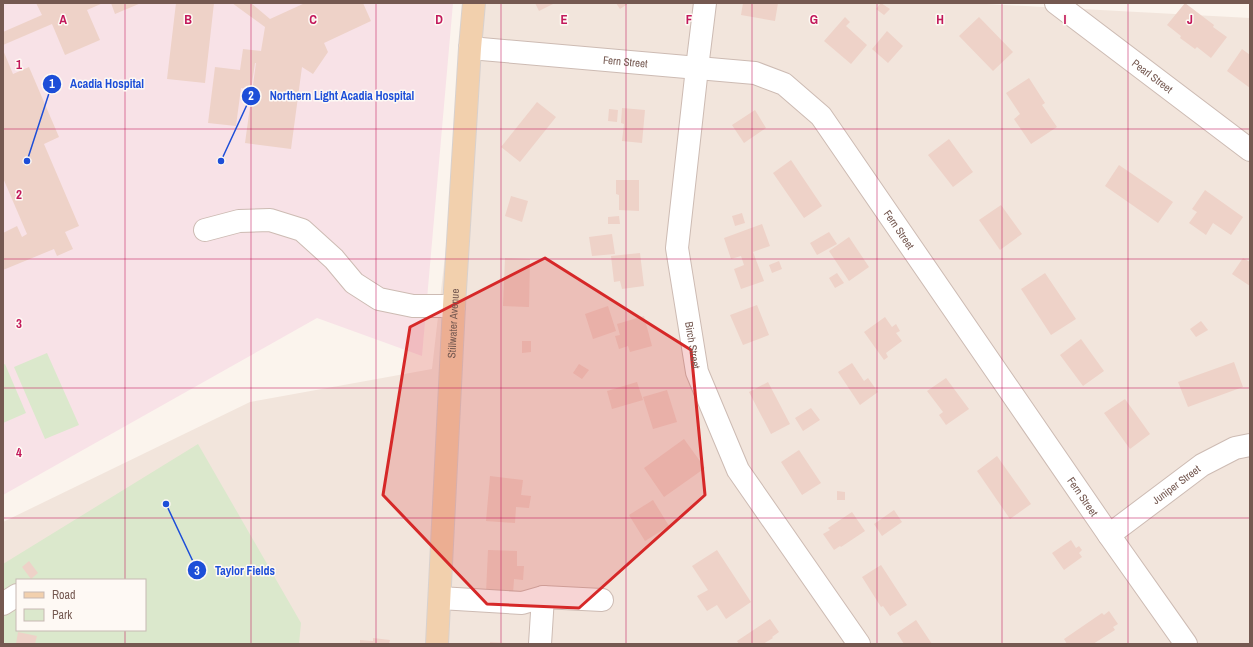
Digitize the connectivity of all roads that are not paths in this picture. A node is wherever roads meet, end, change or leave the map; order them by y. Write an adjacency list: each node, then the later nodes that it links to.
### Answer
1 (474, 3): 4 (main road, Stillwater Avenue)
2 (705, 3): 5 (street, Birch Street)
3 (1056, 3): 6 (street, Pearl Street)
4 (470, 48): 5 (street, Fern Street); 8 (main road, Stillwater Avenue)
5 (697, 68): 10 (street, Fern Street); 18 (street, Birch Street)
6 (1250, 150)
7 (205, 230): 8 (street)
8 (454, 306): 13 (main road, Stillwater Avenue)
9 (1250, 444): 10 (street, Juniper Street)
10 (1109, 535): 19 (street, Fern Street)
11 (16, 596): 15 (street)
12 (543, 597): 13 (street); 14 (street); 17 (street)
13 (440, 598): 16 (main road, Stillwater Avenue)
14 (602, 600)
15 (3, 604)
16 (437, 644)
17 (540, 644)
18 (859, 644)
19 (1186, 644)

